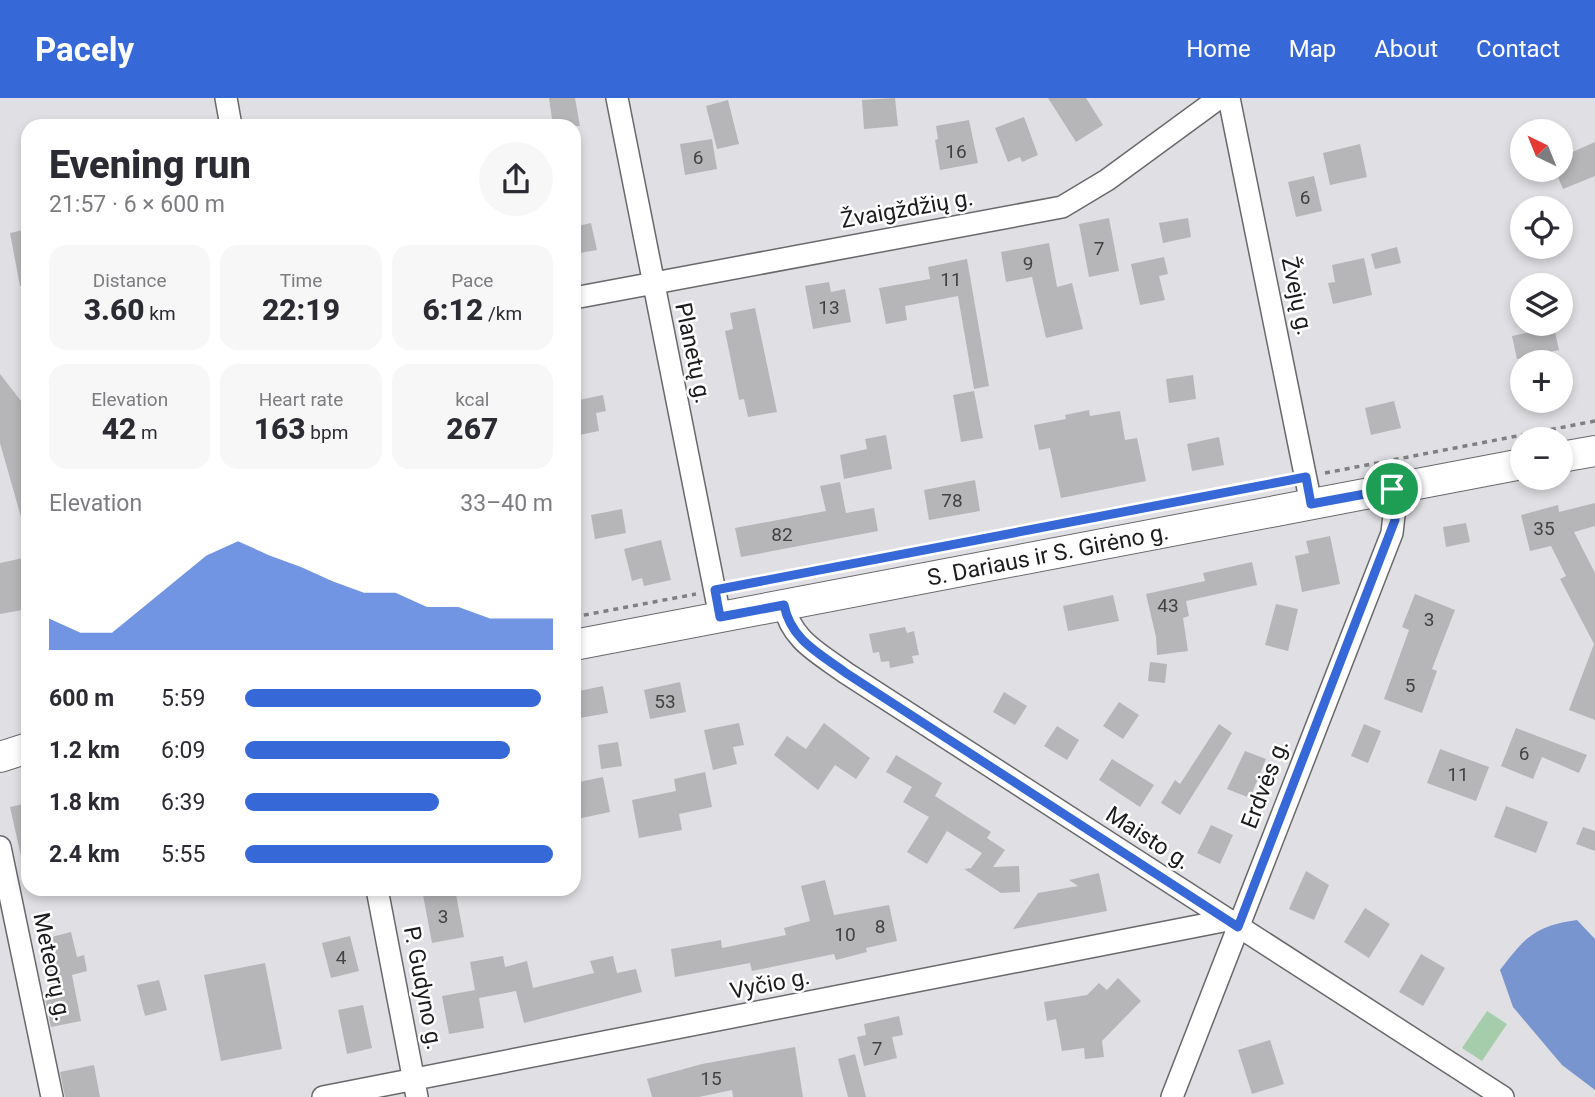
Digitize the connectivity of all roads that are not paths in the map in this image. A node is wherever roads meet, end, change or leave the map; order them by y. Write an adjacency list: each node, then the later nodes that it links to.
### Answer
1 (226, 98): 5 (street)
2 (617, 98): 6 (street, Planetų g.)
3 (1219, 98): 6 (street, Žvaigždžių g.)
4 (1229, 98): 12 (street, Žvejų g.)
5 (230, 119)
6 (652, 283): 7 (street, Žvaigždžių g.); 13 (street, Planetų g.)
7 (581, 297)
8 (1595, 451): 9 (street)
9 (1573, 455)
10 (1510, 466): 11 (street, S. Dariaus ir S. Girėno g.)
11 (1392, 489): 12 (street, S. Dariaus ir S. Girėno g.); 20 (street, Erdvės g.)
12 (1308, 490): 14 (street, S. Dariaus ir S. Girėno g.)
13 (718, 604): 14 (street, S. Dariaus ir S. Girėno g.); 15 (street, S. Dariaus ir S. Girėno g.)
14 (784, 605): 20 (street, Maisto g.)
15 (581, 643)
16 (21, 750): 17 (street)
17 (0, 757)
18 (0, 847): 22 (street, Meteorų g.)
19 (378, 896): 21 (street, P. Gudyno g.)
20 (1233, 923): 21 (street, Vyčio g.); 24 (street, Erdvės g.); 25 (street, Maisto g.)
21 (415, 1089): 23 (street, Vyčio g.)
22 (52, 1097)
23 (323, 1097)
24 (1172, 1097)
25 (1503, 1097)

